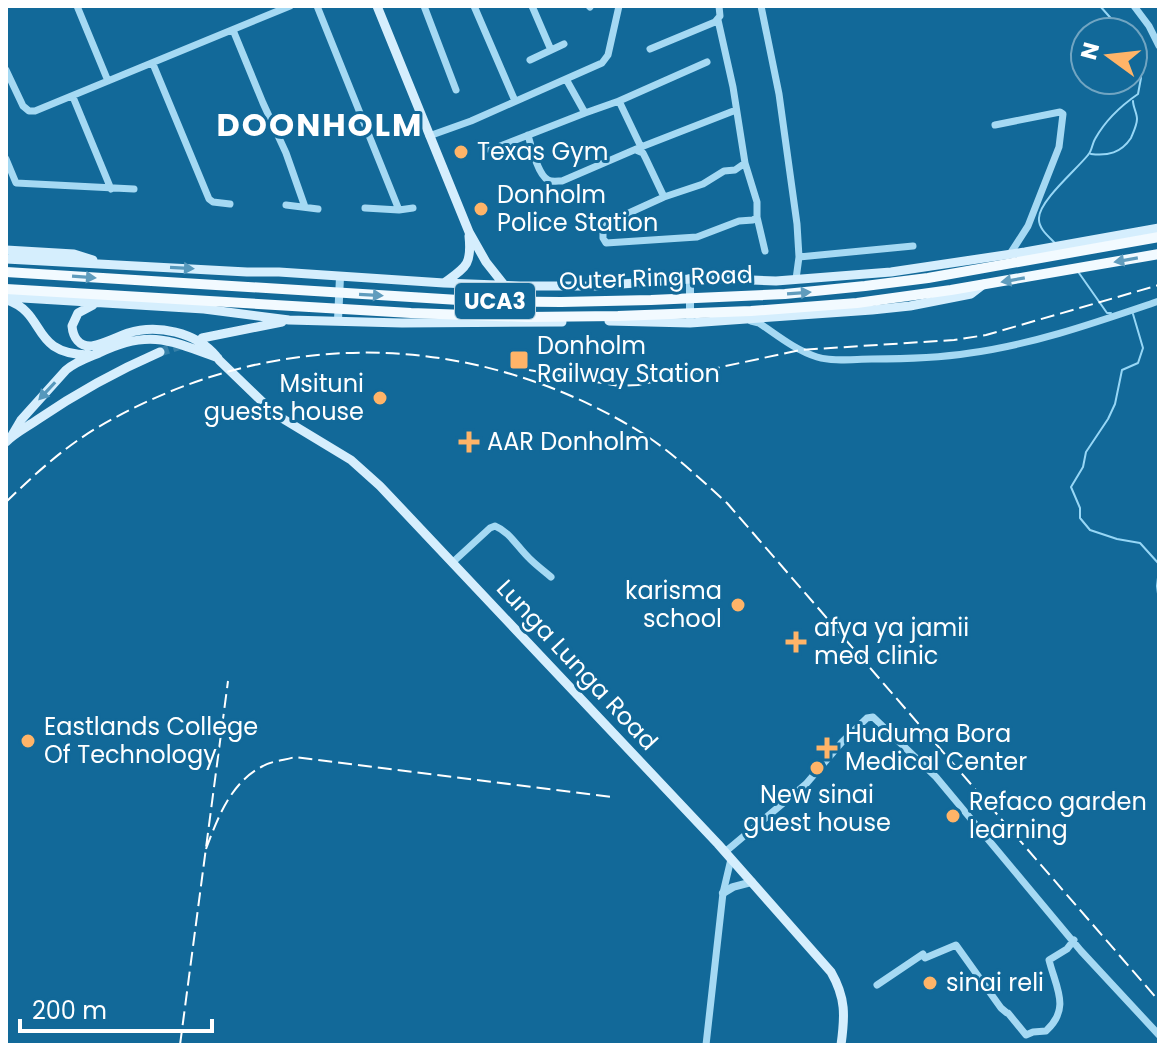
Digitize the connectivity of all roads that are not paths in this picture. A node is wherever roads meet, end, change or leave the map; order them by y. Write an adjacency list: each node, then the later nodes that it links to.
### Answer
1 (77, 6): 24 (street)
2 (290, 6): 12 (street)
3 (317, 6): 49 (street)
4 (377, 6): 33 (main road)
5 (424, 6): 25 (street)
6 (474, 6): 27 (street)
7 (532, 6): 18 (street)
8 (619, 6): 23 (street)
9 (719, 6): 13 (street)
10 (761, 6): 60 (street)
11 (1134, 6): 16 (street)
12 (273, 9): 14 (street)
13 (718, 20): 17 (street); 29 (street)
14 (233, 30): 21 (street); 45 (street)
15 (564, 44): 18 (street)
16 (1159, 46)
17 (650, 49)
18 (551, 50): 19 (street)
19 (530, 60)
20 (707, 62): 28 (street)
21 (153, 64): 24 (street); 43 (street)
22 (7, 75): 26 (street)
23 (566, 79): 27 (street); 30 (street)
24 (108, 81): 26 (street)
25 (456, 90)
26 (73, 97): 40 (street)
27 (515, 101): 33 (street)
28 (619, 101): 30 (street); 34 (street)
29 (736, 110): 34 (street); 37 (street)
30 (585, 113): 32 (street)
31 (995, 125): 57 (street)
32 (528, 135): 34 (street); 35 (street)
33 (429, 136): 51 (main road)
34 (638, 148): 42 (street)
35 (490, 150)
36 (6, 159): 39 (street)
37 (745, 163): 42 (street); 50 (street)
38 (6, 183): 39 (street)
39 (16, 183): 40 (street)
40 (111, 189): 41 (street)
41 (134, 189)
42 (664, 197): 50 (street)
43 (230, 204)
44 (286, 205): 45 (street)
45 (305, 207): 48 (street)
46 (365, 208): 49 (street)
47 (413, 208): 49 (street)
48 (318, 209)
49 (399, 210)
50 (757, 217): 56 (street)
51 (469, 232): 67 (main road); 69 (main road)
52 (1157, 235): 54 (main road, Outer Ring Road / UCA3); 54 (main road, UCA3)
53 (913, 246): 60 (street)
54 (1079, 247): 59 (main road, Outer Ring Road / UCA3)
55 (6, 250): 62 (main road)
56 (765, 251)
57 (1010, 254): 59 (main road, UCA3); 64 (main road, UCA3)
58 (1159, 254): 68 (main road, Outer Ring Road / UCA3, one-way to 68)
59 (1027, 256): 63 (main road, Outer Ring Road / UCA3, one-way to 59)
60 (799, 257): 64 (street)
61 (6, 259): 62 (main road, UCA3)
62 (109, 264): 65 (main road, UCA3, one-way to 65)
63 (6, 272)
64 (796, 279): 66 (main road, UCA3)
65 (340, 281): 67 (main road, UCA3); 74 (street)
66 (690, 282): 69 (main road, UCA3); 75 (street)
67 (444, 283): 69 (main road, UCA3)
68 (984, 284): 70 (main road, Outer Ring Road / UCA3); 76 (main road, Outer Ring Road / UCA3)
69 (505, 286)
70 (6, 289)
71 (6, 298): 73 (main road, Outer Ring Road / UCA3); 80 (main road)
72 (1159, 301): 76 (street)
73 (100, 303): 77 (main road, Outer Ring Road / UCA3); 81 (main road, Lunga Lunga Road)
74 (338, 316): 75 (main road, Outer Ring Road / UCA3); 77 (main road, Outer Ring Road / UCA3)
75 (690, 319): 76 (main road, Outer Ring Road / UCA3)
76 (743, 319)
77 (289, 320): 78 (main road)
78 (202, 338)
79 (160, 352): 82 (main road)
80 (93, 355): 81 (main road, Lunga Lunga Road); 82 (main road, Lunga Lunga Road, one-way to 82)
81 (219, 359): 83 (main road, Lunga Lunga Road)
82 (8, 440)
83 (453, 562): 84 (street); 85 (main road, Lunga Lunga Road)
84 (551, 577)
85 (728, 856): 86 (main road, Lunga Lunga Road); 87 (street); 88 (street)
86 (752, 882): 87 (street); 92 (main road, Lunga Lunga Road)
87 (723, 893): 91 (street)
88 (1074, 940): 89 (street); 90 (street)
89 (877, 985)
90 (1159, 1035)
91 (706, 1045)
92 (841, 1045)

